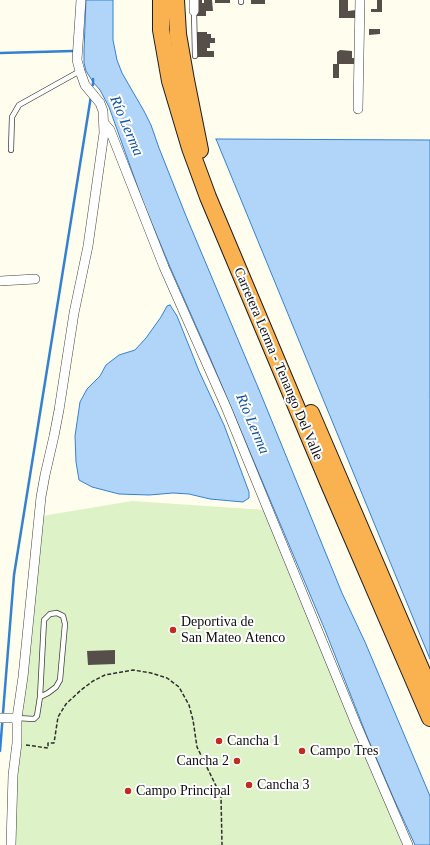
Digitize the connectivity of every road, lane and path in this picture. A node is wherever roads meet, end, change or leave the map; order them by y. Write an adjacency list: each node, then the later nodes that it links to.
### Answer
1 (81, 0): 8 (street)
2 (161, 0): 17 (highway, Carretera Lerma - Tenango Del Valle)
3 (176, 0): 14 (highway)
4 (194, 0): 6 (street)
5 (360, 0): 9 (street)
6 (194, 11): 7 (lane)
7 (195, 56)
8 (80, 71): 10 (street); 11 (lane)
9 (358, 109)
10 (104, 123): 16 (street); 21 (street)
11 (11, 150)
12 (35, 279): 13 (street)
13 (0, 281)
14 (430, 690)
15 (40, 697): 15 (lane); 16 (lane)
16 (9, 718): 18 (street)
17 (430, 718)
18 (16, 743): 19 (street); 20 (path)
19 (11, 845)
20 (222, 845)
21 (408, 845)

